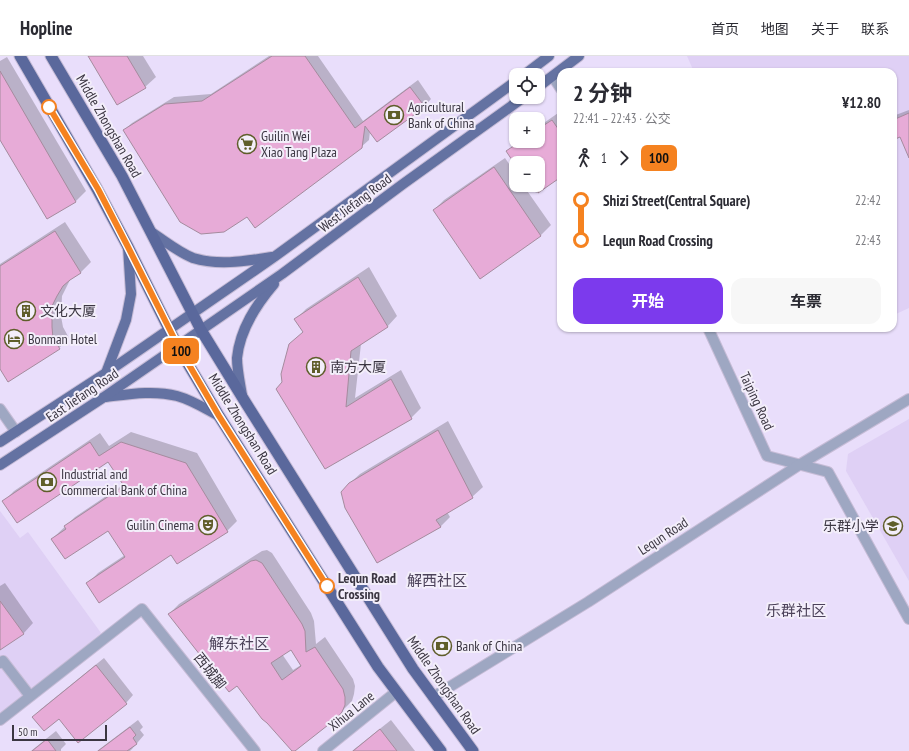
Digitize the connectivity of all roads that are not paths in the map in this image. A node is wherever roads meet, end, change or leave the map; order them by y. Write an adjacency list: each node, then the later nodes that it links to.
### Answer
1 (20, 56): 14 (highway, Middle Zhongshan Road)
2 (51, 56): 13 (highway, Middle Zhongshan Road)
3 (579, 56): 6 (main road)
4 (543, 58): 5 (main road)
5 (532, 68)
6 (564, 68)
7 (557, 74): 8 (main road)
8 (553, 77): 9 (main road); 10 (street)
9 (545, 82)
10 (557, 83)
11 (509, 86): 15 (main road, West Jiefang Road)
12 (514, 104): 16 (main road, West Jiefang Road)
13 (152, 232): 15 (main road); 17 (highway, Middle Zhongshan Road)
14 (127, 245): 18 (highway, Middle Zhongshan Road); 22 (main road)
15 (274, 257): 17 (main road, West Jiefang Road)
16 (282, 274): 19 (main road, West Jiefang Road); 25 (main road)
17 (193, 313): 18 (main road, East Jiefang Road); 19 (highway, Middle Zhongshan Road)
18 (170, 329): 21 (highway, Middle Zhongshan Road); 22 (main road, East Jiefang Road)
19 (201, 330): 21 (main road, East Jiefang Road); 25 (highway, Middle Zhongshan Road)
20 (710, 332): 31 (street, Taiping Road)
21 (178, 346): 23 (main road, East Jiefang Road); 27 (highway, Middle Zhongshan Road)
22 (106, 373): 28 (main road, East Jiefang Road)
23 (104, 397): 27 (main road); 30 (main road, East Jiefang Road)
24 (909, 399): 31 (street, Lequn Road)
25 (244, 400): 36 (highway, Middle Zhongshan Road)
26 (0, 409): 28 (street)
27 (219, 416): 34 (highway, Middle Zhongshan Road)
28 (16, 432): 29 (main road, East Jiefang Road)
29 (0, 442)
30 (0, 465)
31 (799, 465): 32 (street, Taiping Road); 36 (street, Lequn Road)
32 (909, 619)
33 (0, 664): 35 (street)
34 (396, 692): 39 (street, Xihua Lane); 40 (highway, Middle Zhongshan Road)
35 (30, 696): 37 (street); 38 (street, 西城脚)
36 (433, 697): 41 (highway, Middle Zhongshan Road)
37 (0, 720)
38 (255, 751)
39 (323, 751)
40 (441, 751)
41 (473, 751)

